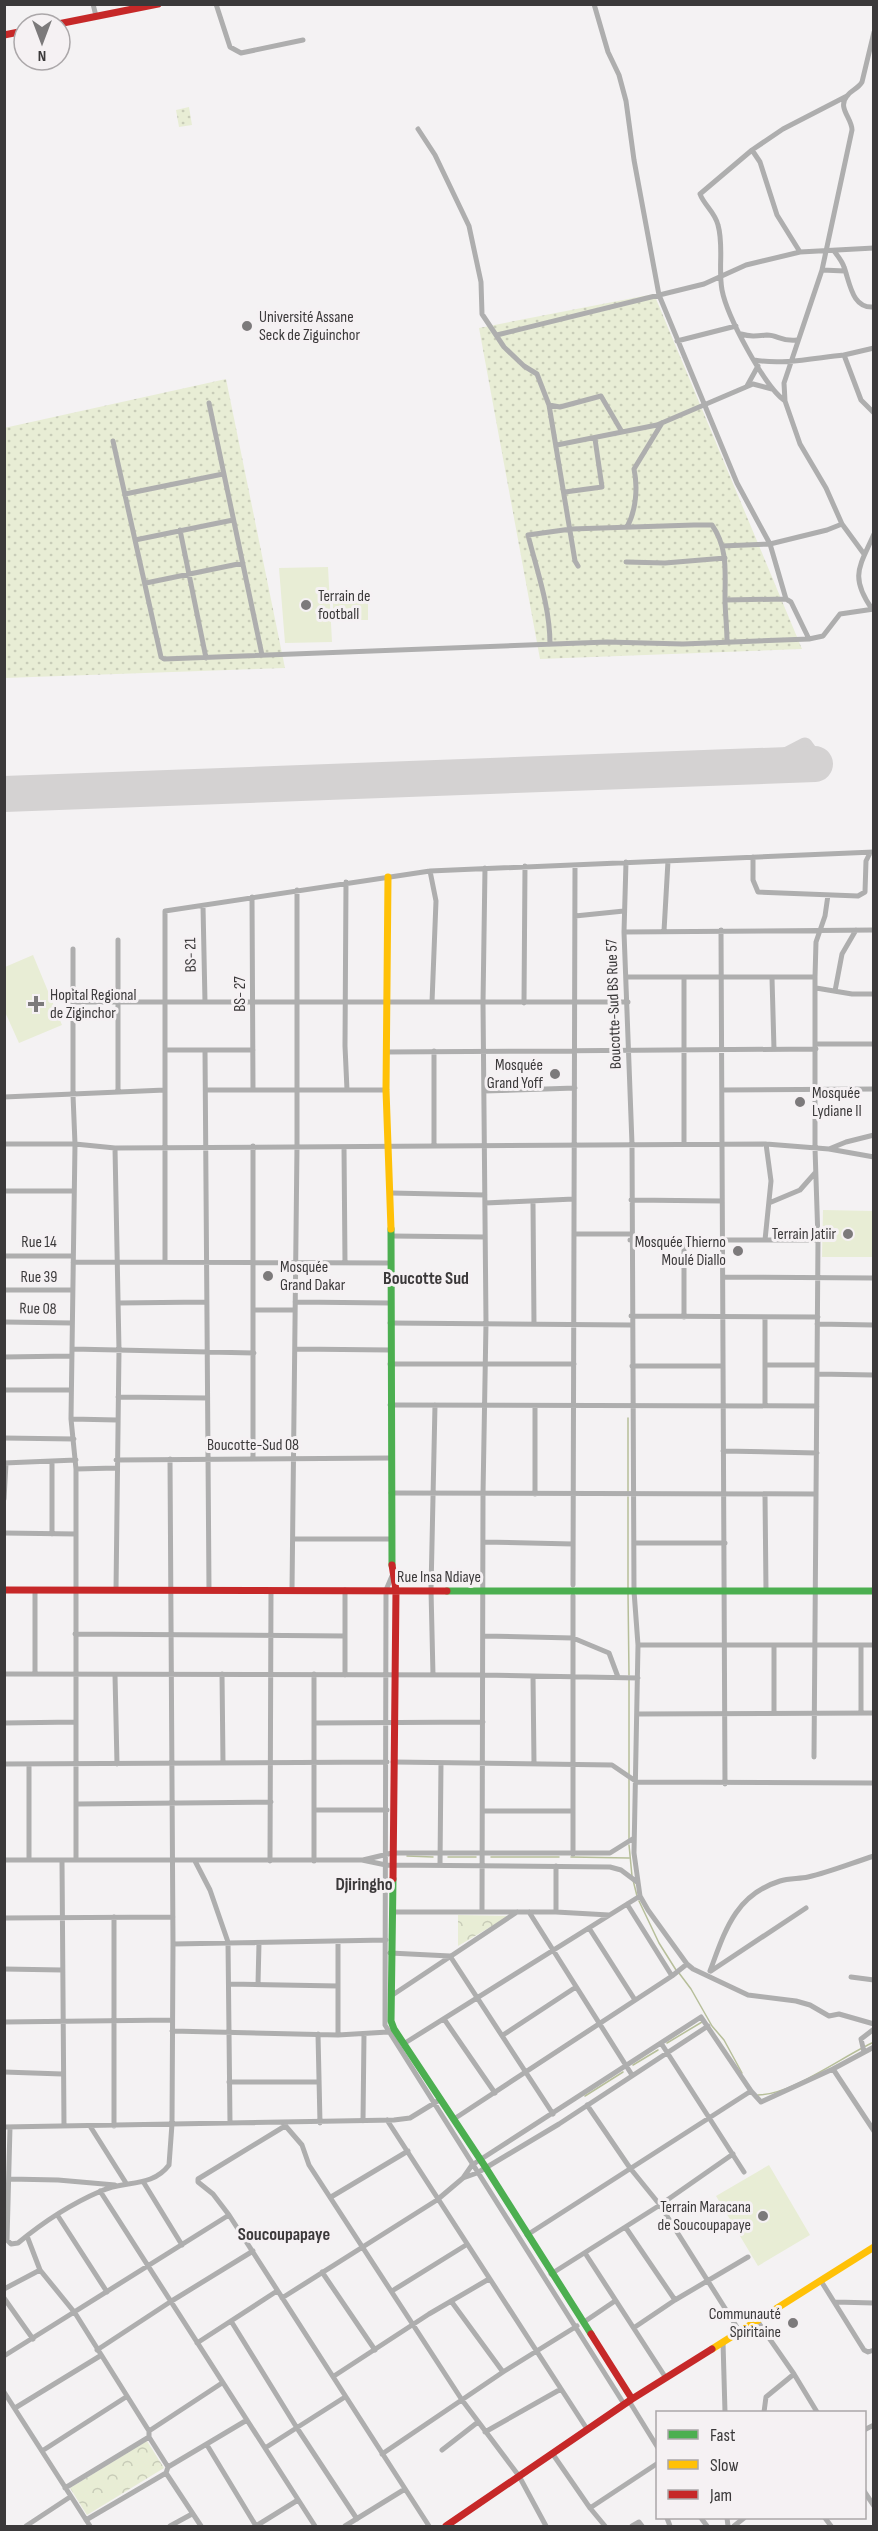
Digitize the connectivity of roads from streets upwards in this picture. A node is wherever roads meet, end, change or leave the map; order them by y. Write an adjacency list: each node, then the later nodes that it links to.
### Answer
1 (93, 4): 6 (street)
2 (158, 4): 5 (street)
3 (216, 4): 9 (street)
4 (594, 4): 20 (street)
5 (135, 7): 6 (street)
6 (96, 16): 7 (street)
7 (72, 21)
8 (873, 32): 10 (street)
9 (303, 40)
10 (847, 96): 12 (street); 16 (street)
11 (418, 129): 23 (street)
12 (752, 150): 15 (street); 19 (street)
13 (873, 249): 14 (street)
14 (834, 251): 16 (street); 18 (street)
15 (800, 252): 16 (street); 19 (street)
16 (826, 252): 17 (street)
17 (822, 270): 18 (street); 25 (street)
18 (845, 271): 21 (street)
19 (720, 277): 20 (street); 22 (street)
20 (659, 295): 23 (street); 26 (street)
21 (873, 307)
22 (736, 326): 24 (street); 26 (street)
23 (497, 334): 37 (street)
24 (741, 334): 25 (street); 29 (street)
25 (797, 340): 30 (street)
26 (677, 341): 36 (street)
27 (873, 348): 28 (street)
28 (844, 355): 30 (street); 38 (street)
29 (754, 360): 30 (street); 31 (street)
30 (790, 362): 34 (street)
31 (758, 366): 32 (street); 33 (street)
32 (747, 386): 33 (street); 36 (street)
33 (772, 389): 34 (street)
34 (785, 401): 48 (street)
35 (209, 403): 44 (street)
36 (704, 403): 39 (street); 54 (street)
37 (549, 405): 40 (street); 43 (street)
38 (873, 412)
39 (662, 423): 40 (street); 49 (street)
40 (622, 432): 41 (street)
41 (595, 439): 43 (street); 45 (street)
42 (113, 441): 46 (street)
43 (557, 445): 45 (street)
44 (223, 474): 46 (street); 47 (street)
45 (565, 492): 50 (street)
46 (125, 494): 53 (street)
47 (233, 520): 51 (street); 59 (street)
48 (842, 524): 54 (street); 56 (street)
49 (627, 527): 50 (street); 55 (street)
50 (571, 529): 60 (street); 68 (street)
51 (180, 530): 53 (street); 61 (street)
52 (873, 534): 56 (street)
53 (135, 540): 62 (street)
54 (770, 544): 55 (street); 63 (street)
55 (722, 546): 57 (street)
56 (864, 554): 65 (street)
57 (725, 558): 58 (street); 64 (street)
58 (626, 562)
59 (243, 563): 61 (street); 69 (street)
60 (578, 566)
61 (189, 575): 62 (street); 70 (street)
62 (146, 583): 70 (street)
63 (786, 599): 64 (street); 66 (street)
64 (725, 600): 67 (street)
65 (873, 609): 66 (street)
66 (809, 639): 67 (street)
67 (727, 641): 68 (street)
68 (550, 644): 69 (street)
69 (262, 655): 70 (street)
70 (206, 658)
71 (872, 852): 72 (street); 82 (street)
72 (753, 857): 73 (street); 82 (street)
73 (668, 861): 74 (street); 91 (street)
74 (626, 862): 75 (street); 85 (street, Boucotte-Sud BS Rue 57)
75 (575, 865): 76 (street); 86 (street)
76 (525, 866): 77 (street); 114 (street)
77 (485, 867): 78 (street); 113 (street)
78 (430, 871): 79 (street); 109 (street)
79 (388, 877): 80 (street); 115 (street)
80 (346, 882): 81 (street); 108 (street)
81 (297, 890): 83 (street); 112 (street)
82 (828, 895): 88 (street)
83 (252, 897): 84 (street); 107 (street, BS- 27)
84 (203, 906): 105 (street); 106 (street, BS- 21)
85 (624, 912): 86 (street); 92 (street, Boucotte-Sud BS Rue 57)
86 (575, 916): 110 (street)
87 (721, 930): 88 (street); 91 (street); 98 (street)
88 (821, 930): 89 (street); 96 (street)
89 (856, 930): 90 (street); 101 (street)
90 (873, 930)
91 (664, 931): 92 (street)
92 (624, 932): 95 (street, Boucotte-Sud BS Rue 57)
93 (118, 940): 104 (street)
94 (72, 949): 103 (street)
95 (627, 977): 97 (street); 111 (street, Boucotte-Sud BS Rue 57)
96 (814, 977): 99 (street); 100 (street)
97 (684, 978): 98 (street); 125 (street)
98 (721, 978): 99 (street); 126 (street)
99 (772, 978): 118 (street)
100 (816, 988): 101 (street); 117 (street)
101 (835, 991): 102 (street)
102 (873, 993)
103 (73, 1002): 104 (street); 141 (street)
104 (117, 1002): 105 (street); 139 (street)
105 (164, 1002): 106 (street); 119 (street)
106 (206, 1002): 107 (street)
107 (254, 1002): 112 (street); 121 (street, BS- 27)
108 (345, 1002): 112 (street); 115 (street); 136 (street)
109 (432, 1002): 113 (street); 115 (street)
110 (575, 1002): 111 (street); 114 (street); 123 (street)
111 (628, 1002): 124 (street, Boucotte-Sud BS Rue 57)
112 (296, 1003): 135 (street)
113 (483, 1003): 114 (street); 122 (street)
114 (524, 1003)
115 (387, 1004): 128 (street)
116 (873, 1044): 117 (street)
117 (816, 1046): 118 (street); 130 (street)
118 (774, 1049): 126 (street)
119 (165, 1050): 120 (street); 132 (street)
120 (205, 1050): 121 (street); 133 (street)
121 (253, 1050): 134 (street, BS- 27)
122 (483, 1050): 123 (street); 127 (street); 140 (street)
123 (575, 1050): 124 (street); 129 (street)
124 (630, 1050): 125 (street); 147 (street, Boucotte-Sud BS Rue 57)
125 (684, 1050): 126 (street); 148 (street)
126 (722, 1050): 138 (street)
127 (434, 1051): 128 (street); 151 (street)
128 (386, 1052): 137 (street)
129 (574, 1088): 140 (street); 146 (street)
130 (814, 1089): 131 (street); 138 (street); 160 (street)
131 (873, 1089)
132 (165, 1090): 139 (street); 153 (street)
133 (206, 1090): 134 (street); 157 (street)
134 (253, 1090): 135 (street)
135 (296, 1090): 136 (street); 155 (street)
136 (347, 1090): 137 (street)
137 (386, 1090): 156 (street)
138 (722, 1090): 149 (street)
139 (118, 1091): 141 (street)
140 (484, 1091): 152 (street)
141 (72, 1095): 142 (street); 145 (street)
142 (4, 1097)
143 (873, 1136): 161 (street)
144 (4, 1144): 145 (street)
145 (75, 1144): 159 (street); 165 (street)
146 (574, 1144): 147 (street); 152 (street); 168 (street)
147 (632, 1144): 148 (street); 169 (street, Boucotte-Sud BS Rue 57)
148 (684, 1144): 149 (street)
149 (722, 1144): 150 (street); 170 (street)
150 (766, 1144): 160 (street); 173 (street)
151 (434, 1145): 152 (street); 156 (street)
152 (483, 1145): 167 (street)
153 (165, 1146): 157 (street); 159 (street); 184 (street)
154 (253, 1146): 155 (street); 157 (street); 187 (street)
155 (297, 1146): 158 (street); 190 (street)
156 (387, 1146): 158 (street); 166 (street)
157 (205, 1147): 186 (street)
158 (344, 1147): 188 (street)
159 (115, 1148): 185 (street)
160 (815, 1148): 161 (street); 163 (street)
161 (829, 1149): 162 (street)
162 (873, 1157)
163 (815, 1173): 173 (street); 181 (street)
164 (4, 1191): 165 (street)
165 (74, 1191): 183 (street)
166 (391, 1193): 167 (street); 175 (street)
167 (485, 1195): 171 (street)
168 (574, 1199): 172 (street); 174 (street)
169 (631, 1200): 170 (street); 177 (street, Boucotte-Sud BS Rue 57)
170 (722, 1201): 178 (street)
171 (485, 1203): 172 (street); 176 (street)
172 (532, 1203): 211 (street)
173 (770, 1203): 180 (street)
174 (574, 1234): 177 (street); 212 (street)
175 (391, 1236): 176 (street); 189 (street)
176 (485, 1237): 210 (street)
177 (630, 1237): 179 (street); 202 (street, Boucotte-Sud BS Rue 57)
178 (722, 1239): 179 (street); 180 (street); 191 (street)
179 (684, 1240): 203 (street)
180 (765, 1240): 181 (street)
181 (818, 1240): 192 (street)
182 (4, 1256): 183 (street, Rue 14)
183 (73, 1259): 185 (street, Rue 14); 195 (street)
184 (165, 1261): 185 (street, Rue 14); 186 (street, Rue 14)
185 (116, 1262): 198 (street)
186 (207, 1262): 187 (street, Rue 14); 196 (street)
187 (254, 1263): 190 (street, Rue 14); 200 (street)
188 (345, 1263): 189 (street, Rue 14); 190 (street, Rue 14)
189 (391, 1263): 199 (street)
190 (295, 1264): 197 (street)
191 (723, 1277): 192 (street); 204 (street)
192 (818, 1278): 193 (street); 206 (street)
193 (873, 1278)
194 (4, 1290): 195 (street, Rue 39)
195 (72, 1290): 208 (street)
196 (206, 1302): 198 (street); 219 (street)
197 (295, 1302): 199 (street); 201 (street)
198 (118, 1303): 217 (street)
199 (390, 1303): 209 (street)
200 (254, 1310): 201 (street); 221 (street)
201 (295, 1310): 216 (street)
202 (631, 1316): 203 (street); 214 (street, Boucotte-Sud BS Rue 57)
203 (684, 1317): 204 (street)
204 (723, 1317): 205 (street); 229 (street)
205 (765, 1317): 206 (street); 226 (street)
206 (818, 1317): 213 (street)
207 (4, 1323): 208 (street, Rue 08)
208 (72, 1323): 220 (street)
209 (390, 1323): 210 (street); 218 (street)
210 (486, 1323): 211 (street); 224 (street)
211 (534, 1324): 212 (street)
212 (574, 1324): 214 (street); 225 (street)
213 (818, 1324): 215 (street); 227 (street)
214 (632, 1325): 228 (street, Boucotte-Sud BS Rue 57)
215 (873, 1325)
216 (295, 1349): 218 (street); 253 (street)
217 (119, 1350): 219 (street); 220 (street); 234 (street)
218 (390, 1350): 223 (street)
219 (207, 1351): 221 (street); 235 (street)
220 (71, 1353): 222 (street); 233 (street)
221 (254, 1353): 252 (street)
222 (4, 1357)
223 (390, 1364): 224 (street); 236 (street)
224 (486, 1364): 225 (street); 238 (street)
225 (573, 1364): 241 (street)
226 (765, 1365): 227 (street); 243 (street)
227 (817, 1365): 230 (street)
228 (632, 1366): 229 (street); 239 (street, Boucotte-Sud BS Rue 57)
229 (723, 1366): 242 (street)
230 (817, 1374): 231 (street); 244 (street)
231 (873, 1375)
232 (4, 1390): 233 (street)
233 (71, 1390): 245 (street)
234 (118, 1397): 235 (street); 246 (street)
235 (207, 1398): 251 (street)
236 (390, 1405): 237 (street); 254 (street)
237 (435, 1405): 238 (street); 264 (street)
238 (485, 1405): 240 (street); 265 (street)
239 (632, 1405): 241 (street); 242 (street); 270 (street, Boucotte-Sud BS Rue 57)
240 (535, 1406): 241 (street); 266 (street)
241 (573, 1406): 267 (street)
242 (723, 1406): 243 (street); 249 (street)
243 (765, 1406): 244 (street)
244 (817, 1406): 250 (street)
245 (71, 1419): 246 (street); 248 (street)
246 (117, 1420): 256 (street)
247 (4, 1438): 248 (street)
248 (74, 1439): 255 (street)
249 (723, 1451): 250 (street); 263 (street)
250 (817, 1453): 269 (street)
251 (208, 1458): 252 (street, Boucotte-Sud 08); 257 (street, Boucotte-Sud 08); 285 (street)
252 (253, 1458): 253 (street, Boucotte-Sud 08)
253 (294, 1458): 254 (street, Boucotte-Sud 08); 275 (street)
254 (390, 1458): 262 (street)
255 (76, 1460): 258 (street); 261 (street)
256 (116, 1460): 257 (street, Boucotte-Sud 08); 260 (street)
257 (170, 1460): 295 (street)
258 (52, 1461): 259 (street); 273 (street)
259 (5, 1463): 271 (street)
260 (116, 1468): 261 (street); 284 (street)
261 (76, 1469): 274 (street)
262 (391, 1493): 264 (street); 276 (street)
263 (724, 1493): 268 (street); 270 (street); 279 (street)
264 (433, 1494): 265 (street); 291 (street)
265 (483, 1494): 266 (street); 277 (street)
266 (535, 1494): 267 (street)
267 (573, 1494): 270 (street); 280 (street)
268 (765, 1494): 269 (street); 298 (street)
269 (816, 1494): 299 (street)
270 (634, 1495): 278 (street, Boucotte-Sud BS Rue 57)
271 (4, 1499)
272 (4, 1533): 273 (street)
273 (52, 1534): 274 (street)
274 (76, 1534): 294 (street)
275 (293, 1539): 276 (street); 287 (street)
276 (392, 1539): 281 (street)
277 (483, 1542): 280 (street); 296 (street)
278 (634, 1543): 279 (street); 297 (street, Boucotte-Sud BS Rue 57)
279 (725, 1543): 292 (street)
280 (573, 1544): 282 (street)
281 (392, 1576): 289 (street); 290 (street)
282 (573, 1585)
283 (4, 1590): 293 (street, Rue Insa Ndiaye)
284 (116, 1590): 294 (street, Rue Insa Ndiaye); 295 (street, Rue Insa Ndiaye)
285 (209, 1590): 286 (street, Rue Insa Ndiaye); 295 (street, Rue Insa Ndiaye)
286 (271, 1590): 287 (street, Rue Insa Ndiaye); 304 (street)
287 (292, 1590): 288 (street, Rue Insa Ndiaye)
288 (345, 1590): 289 (street, Rue Insa Ndiaye); 305 (street)
289 (386, 1590): 290 (street, Rue Insa Ndiaye); 323 (street)
290 (396, 1590): 291 (street, Rue Insa Ndiaye); 323 (street)
291 (431, 1590): 296 (street, Rue Insa Ndiaye); 324 (street)
292 (725, 1590): 297 (street, Rue Insa Ndiaye); 298 (street, Rue Insa Ndiaye); 312 (street)
293 (35, 1591): 294 (street, Rue Insa Ndiaye); 315 (street)
294 (75, 1591): 302 (street)
295 (171, 1591): 303 (street)
296 (483, 1591): 297 (street, Rue Insa Ndiaye); 306 (street)
297 (634, 1591): 308 (street, Boucotte-Sud BS Rue 57)
298 (766, 1591): 299 (street, Rue Insa Ndiaye)
299 (816, 1591): 300 (street, Rue Insa Ndiaye); 309 (street)
300 (873, 1591)
301 (573, 1596): 307 (street)
302 (75, 1634): 303 (street); 316 (street)
303 (171, 1634): 304 (street); 317 (street)
304 (271, 1635): 305 (street); 319 (street)
305 (345, 1636): 322 (street)
306 (483, 1636): 307 (street); 325 (street)
307 (573, 1638): 327 (street); 328 (street)
308 (638, 1645): 312 (street); 329 (street, Boucotte-Sud BS Rue 57)
309 (815, 1645): 310 (street); 313 (street); 332 (street)
310 (861, 1645): 311 (street); 333 (street)
311 (873, 1645)
312 (725, 1646): 313 (street); 330 (street)
313 (774, 1646): 331 (street)
314 (4, 1674): 315 (street)
315 (35, 1674): 316 (street)
316 (76, 1674): 321 (street); 336 (street)
317 (172, 1674): 318 (street); 321 (street); 342 (street)
318 (222, 1674): 319 (street); 346 (street)
319 (271, 1674): 320 (street); 347 (street)
320 (314, 1674): 322 (street); 339 (street)
321 (116, 1675): 353 (street)
322 (345, 1675): 323 (street)
323 (391, 1675): 324 (street); 340 (street)
324 (433, 1675): 325 (street)
325 (483, 1675): 326 (street); 337 (street)
326 (533, 1676): 327 (street); 350 (street)
327 (573, 1676): 328 (street); 354 (street)
328 (618, 1677): 329 (street)
329 (638, 1678): 335 (street, Boucotte-Sud BS Rue 57)
330 (725, 1713): 331 (street); 335 (street); 357 (street)
331 (774, 1713): 332 (street)
332 (815, 1713): 333 (street); 341 (street)
333 (861, 1713): 334 (street)
334 (873, 1713)
335 (638, 1714): 355 (street, Boucotte-Sud BS Rue 57)
336 (76, 1722): 338 (street); 345 (street)
337 (483, 1722): 340 (street); 344 (street)
338 (4, 1723)
339 (314, 1723): 340 (street); 348 (street)
340 (390, 1723): 343 (street)
341 (814, 1757)
342 (173, 1762): 346 (street); 353 (street); 359 (street)
343 (390, 1762): 348 (street); 349 (street); 362 (street); 366 (street)
344 (483, 1762): 349 (street); 350 (street); 363 (street)
345 (76, 1763): 352 (street); 353 (street); 360 (street)
346 (223, 1763): 347 (street)
347 (270, 1763): 348 (street); 358 (street)
348 (314, 1763): 361 (street)
349 (441, 1763): 367 (street)
350 (534, 1763): 354 (street)
351 (4, 1764): 352 (street)
352 (29, 1764): 373 (street)
353 (117, 1764)
354 (573, 1765): 355 (street); 364 (street)
355 (637, 1782): 357 (street); 365 (street, Boucotte-Sud BS Rue 57)
356 (873, 1783): 357 (street)
357 (725, 1784)
358 (271, 1802): 359 (street); 380 (street)
359 (173, 1803): 360 (street); 377 (street)
360 (78, 1804): 374 (street)
361 (315, 1810): 362 (street); 379 (street)
362 (387, 1810): 366 (street)
363 (483, 1811): 364 (street); 368 (street)
364 (573, 1811): 370 (street)
365 (634, 1838): 370 (street); 386 (street, Boucotte-Sud BS Rue 57)
366 (389, 1853): 367 (street); 375 (street); 381 (street)
367 (440, 1853): 368 (street); 382 (street)
368 (482, 1854): 369 (street); 383 (street)
369 (565, 1854): 370 (street); 385 (street)
370 (573, 1854)
371 (873, 1856): 412 (street)
372 (4, 1860): 373 (street)
373 (29, 1860): 376 (street)
374 (76, 1860): 376 (street); 377 (street)
375 (362, 1860): 379 (street); 381 (street)
376 (62, 1861): 396 (street)
377 (173, 1861): 378 (street); 398 (street)
378 (195, 1861): 380 (street); 402 (street)
379 (314, 1861): 380 (street)
380 (270, 1862)
381 (389, 1865): 382 (street); 390 (street); 401 (street)
382 (440, 1865): 383 (street)
383 (482, 1865): 384 (street); 391 (street)
384 (556, 1866): 385 (street); 394 (street)
385 (565, 1866): 386 (street)
386 (637, 1882): 387 (street, Boucotte-Sud BS Rue 57)
387 (640, 1896): 388 (street); 409 (street, Boucotte-Sud BS Rue 57)
388 (627, 1904): 395 (street); 413 (street)
389 (806, 1908): 412 (street)
390 (392, 1912): 391 (street); 407 (street)
391 (482, 1912): 392 (street)
392 (517, 1912): 393 (street); 408 (street)
393 (529, 1912): 394 (street); 406 (street)
394 (556, 1912): 395 (street)
395 (610, 1915): 400 (street)
396 (62, 1917): 397 (street); 399 (street); 411 (street)
397 (114, 1917): 398 (street); 427 (street)
398 (173, 1917): 405 (street)
399 (4, 1918)
400 (589, 1928): 406 (street); 423 (street)
401 (386, 1940): 403 (street); 407 (street)
402 (228, 1942): 404 (street); 405 (street); 417 (street)
403 (338, 1942): 404 (street); 419 (street)
404 (259, 1943): 418 (street)
405 (173, 1944): 425 (street)
406 (553, 1951): 420 (street); 422 (street)
407 (389, 1953): 408 (street); 421 (street); 435 (street)
408 (450, 1956): 421 (street); 422 (street)
409 (687, 1965): 413 (street); 414 (street)
410 (4, 1969): 411 (street)
411 (62, 1970): 426 (street)
412 (710, 1971): 414 (street)
413 (672, 1976): 423 (street)
414 (705, 1976): 430 (street)
415 (851, 1977): 416 (street)
416 (873, 1980)
417 (230, 1984): 418 (street); 434 (street)
418 (258, 1984): 419 (street)
419 (338, 1986): 438 (street)
420 (576, 1987): 429 (street); 439 (street)
421 (391, 1996): 440 (street)
422 (478, 1998): 424 (street); 439 (street)
423 (635, 2000): 429 (street)
424 (444, 2019): 440 (street); 454 (street)
425 (172, 2020): 427 (street); 433 (street)
426 (62, 2021): 427 (street); 428 (street); 449 (street)
427 (115, 2021): 468 (street)
428 (4, 2022)
429 (599, 2023): 445 (street); 448 (street)
430 (873, 2024)
431 (708, 2026): 441 (street); 444 (street); 453 (street)
432 (873, 2029): 443 (street)
433 (172, 2031): 434 (street); 464 (street)
434 (230, 2032): 436 (street); 451 (street)
435 (388, 2032): 437 (street); 455 (street)
436 (318, 2034): 438 (street); 452 (street)
437 (364, 2034): 438 (street); 461 (street)
438 (338, 2035)
439 (503, 2036): 448 (street)
440 (405, 2043): 455 (street)
441 (661, 2043): 444 (street); 445 (street)
442 (873, 2047): 443 (street)
443 (864, 2052): 446 (street)
444 (667, 2053): 450 (street); 458 (street)
445 (625, 2066): 450 (street); 457 (street)
446 (833, 2069): 453 (street); 470 (street)
447 (4, 2073): 449 (street)
448 (525, 2073): 454 (street); 457 (street)
449 (62, 2074): 466 (street)
450 (632, 2075): 456 (street)
451 (229, 2082): 452 (street); 462 (street)
452 (319, 2082): 463 (street)
453 (751, 2091): 458 (street)
454 (495, 2093): 459 (street)
455 (438, 2101): 459 (street); 460 (street); 474 (street)
456 (587, 2105): 475 (street); 476 (street)
457 (553, 2114): 473 (street)
458 (709, 2116): 472 (street); 476 (street)
459 (454, 2119): 473 (street)
460 (387, 2120): 461 (street); 471 (street)
461 (363, 2121): 463 (street)
462 (230, 2123): 464 (street); 465 (street)
463 (320, 2123): 465 (street)
464 (172, 2124): 468 (street); 481 (street)
465 (284, 2124): 486 (street); 489 (street)
466 (64, 2126): 467 (street); 469 (street)
467 (90, 2126): 468 (street); 482 (street)
468 (114, 2126)
469 (7, 2127): 480 (street)
470 (873, 2128)
471 (408, 2151): 486 (street); 487 (street)
472 (733, 2154): 477 (street); 488 (street)
473 (480, 2160): 474 (street); 475 (street)
474 (472, 2165): 478 (street); 479 (street)
475 (486, 2168): 478 (street); 492 (street)
476 (630, 2168): 488 (street); 492 (street)
477 (744, 2172)
478 (477, 2173): 479 (street); 498 (street)
479 (463, 2178): 487 (street)
480 (9, 2179): 483 (street); 485 (street)
481 (144, 2182): 482 (street); 494 (street)
482 (126, 2183): 483 (street)
483 (116, 2185): 484 (street)
484 (100, 2191): 490 (street); 502 (street)
485 (6, 2197): 493 (street)
486 (331, 2197): 496 (street)
487 (437, 2200): 495 (street); 496 (street)
488 (660, 2205): 491 (street); 507 (street)
489 (229, 2215): 494 (street); 499 (street)
490 (58, 2216): 493 (street); 512 (street)
491 (626, 2228): 500 (street); 515 (street)
492 (527, 2235): 498 (street)
493 (27, 2236): 503 (street)
494 (182, 2245): 502 (street)
495 (466, 2245): 506 (street); 511 (street)
496 (362, 2247): 504 (street); 511 (street)
497 (873, 2247): 508 (street)
498 (531, 2248): 505 (street); 524 (street)
499 (253, 2251): 510 (street); 518 (street)
500 (585, 2253): 505 (street); 517 (street)
501 (748, 2257): 507 (street)
502 (146, 2266): 512 (street); 518 (street)
503 (39, 2270): 509 (street); 521 (street)
504 (322, 2272): 514 (street); 531 (street)
505 (551, 2274): 524 (street)
506 (489, 2279): 516 (street); 533 (street)
507 (708, 2280): 515 (street); 527 (street)
508 (822, 2281): 519 (street); 523 (street)
509 (4, 2289)
510 (278, 2290): 514 (street); 522 (street)
511 (392, 2291): 525 (street)
512 (107, 2292): 521 (street)
513 (4, 2298): 528 (street)
514 (282, 2298): 538 (street)
515 (675, 2300): 526 (street)
516 (451, 2301): 525 (street); 536 (street)
517 (615, 2301): 524 (street); 526 (street)
518 (170, 2302): 530 (street); 534 (street)
519 (835, 2302): 520 (street); 532 (street)
520 (873, 2303)
521 (75, 2313): 528 (street); 534 (street)
522 (231, 2321): 530 (street); 554 (street)
523 (758, 2322): 527 (street); 537 (street)
524 (580, 2324): 533 (street); 546 (street)
525 (412, 2325): 531 (street); 545 (street)
526 (635, 2327): 539 (street)
527 (740, 2332): 529 (street)
528 (33, 2339): 535 (street)
529 (723, 2342): 539 (street); 549 (street)
530 (196, 2343): 540 (street)
531 (375, 2350): 538 (street)
532 (873, 2350)
533 (537, 2352): 536 (street); 541 (street)
534 (98, 2353): 543 (street); 547 (street)
535 (4, 2356)
536 (503, 2372): 545 (street)
537 (794, 2374): 550 (street); 551 (street)
538 (334, 2376): 544 (street)
539 (666, 2378): 546 (street)
540 (222, 2382): 552 (street); 557 (street)
541 (561, 2389): 555 (street); 556 (street)
542 (4, 2392): 547 (street)
543 (126, 2397): 557 (street); 562 (street)
544 (345, 2397): 554 (street); 564 (street)
545 (462, 2400): 553 (street); 564 (street)
546 (628, 2401): 555 (street); 559 (street)
547 (13, 2406): 548 (street); 562 (street)
548 (4, 2408)
549 (724, 2411)
550 (764, 2411)
551 (816, 2411)
552 (247, 2420): 558 (street); 560 (street)
553 (478, 2422): 556 (street); 561 (street)
554 (297, 2428): 560 (street); 575 (street)
555 (587, 2429): 563 (street)
556 (485, 2432): 567 (street)
557 (149, 2434): 566 (street); 568 (street)
558 (207, 2445): 566 (street); 583 (street)
559 (656, 2446)
560 (265, 2448): 571 (street)
561 (442, 2450)
562 (42, 2451): 568 (street)
563 (552, 2453): 567 (street); 572 (street)
564 (382, 2454): 569 (street)
565 (656, 2464): 572 (street)
566 (167, 2470): 573 (street); 576 (street)
567 (519, 2476): 577 (street); 588 (street)
568 (65, 2488): 570 (street)
569 (405, 2489): 575 (street); 586 (street)
570 (70, 2497): 574 (street); 576 (street)
571 (298, 2500): 583 (street); 584 (street)
572 (590, 2508): 589 (street)
573 (192, 2514): 581 (street); 582 (street)
574 (37, 2519): 578 (street); 579 (street)
575 (357, 2519): 585 (street)
576 (86, 2520): 580 (street)
577 (457, 2523): 587 (street)
578 (26, 2526)
579 (41, 2526)
580 (90, 2526)
581 (170, 2526)
582 (201, 2526)
583 (256, 2526)
584 (315, 2526)
585 (345, 2526)
586 (429, 2526)
587 (446, 2526)
588 (546, 2526)
589 (605, 2526)
590 (632, 2526): 591 (street)
591 (642, 2526)

